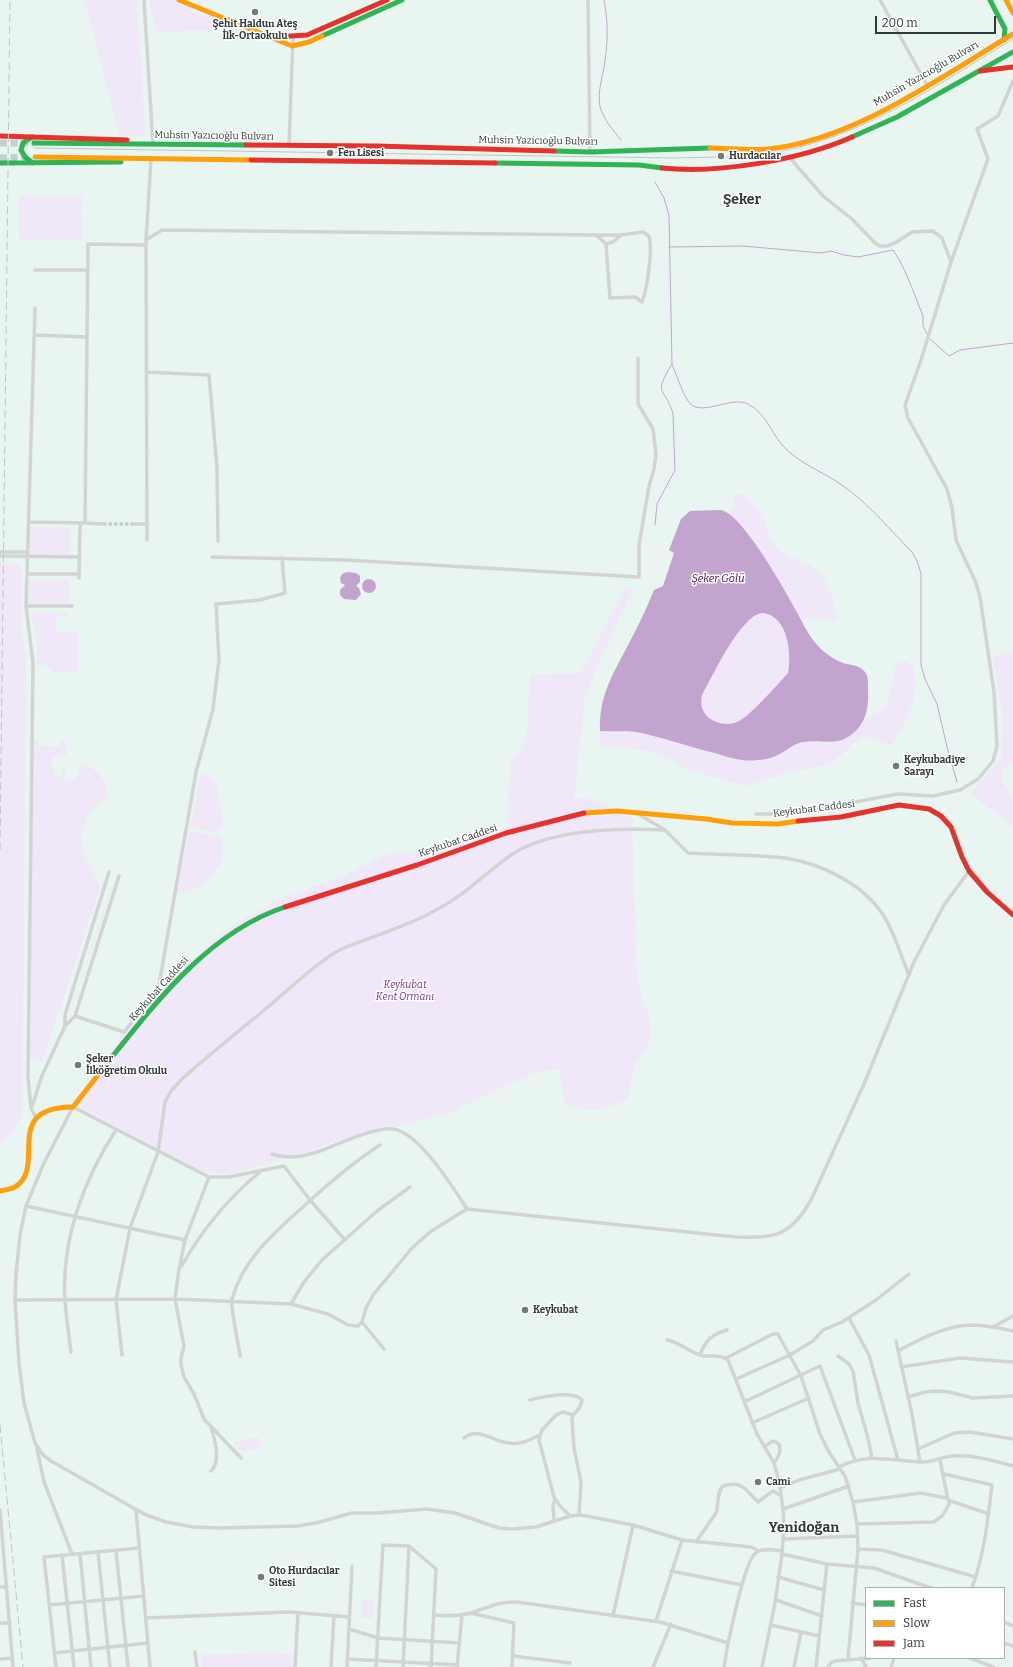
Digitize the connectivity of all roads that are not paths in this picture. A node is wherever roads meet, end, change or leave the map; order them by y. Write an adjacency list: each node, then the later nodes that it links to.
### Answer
1 (144, 0): 25 (street)
2 (180, 0): 13 (main road)
3 (387, 0): 14 (main road)
4 (402, 0): 16 (main road)
5 (588, 0): 27 (street)
6 (880, 0): 21 (street)
7 (990, 0): 10 (main road)
8 (1006, 0): 9 (main road)
9 (1013, 13)
10 (1002, 20): 11 (main road); 15 (main road)
11 (1009, 26)
12 (1013, 34): 15 (main road, Muhsin Yazıcıoğlu Bulvarı)
13 (272, 37): 14 (main road); 16 (main road)
14 (293, 37): 16 (street)
15 (1004, 40): 21 (main road, Muhsin Yazıcıoğlu Bulvarı)
16 (292, 46): 26 (street)
17 (1013, 52): 19 (main road)
18 (1013, 68): 19 (main road)
19 (974, 72): 29 (main road)
20 (1013, 81): 37 (street)
21 (928, 85): 27 (main road, Muhsin Yazıcıoğlu Bulvarı)
22 (0, 136): 23 (main road)
23 (32, 136): 25 (main road); 32 (main road)
24 (34, 143): 25 (main road, Muhsin Yazıcıoğlu Bulvarı)
25 (153, 144): 26 (main road, Muhsin Yazıcıoğlu Bulvarı)
26 (289, 145): 27 (main road, Muhsin Yazıcıoğlu Bulvarı)
27 (590, 152)
28 (35, 157): 30 (main road)
29 (789, 157): 30 (main road); 37 (street)
30 (151, 159): 32 (main road); 35 (street)
31 (0, 163): 32 (main road)
32 (33, 163)
33 (596, 235): 34 (street); 35 (street); 36 (street)
34 (621, 235): 36 (street); 36 (street)
35 (146, 243): 39 (street); 44 (street)
36 (606, 244)
37 (951, 262): 63 (street)
38 (36, 270): 39 (street)
39 (88, 270): 42 (street)
40 (35, 308): 41 (street)
41 (34, 335): 42 (street); 45 (street)
42 (87, 337): 47 (street)
43 (638, 358): 58 (street)
44 (146, 372): 50 (street); 52 (street)
45 (29, 520): 46 (street); 54 (street)
46 (80, 523): 47 (street); 56 (street)
47 (85, 523): 48 (street)
48 (103, 524)
49 (134, 524): 50 (street)
50 (147, 524): 51 (street)
51 (147, 540)
52 (218, 541)
53 (0, 552): 54 (street)
54 (28, 554): 55 (street); 56 (street); 59 (street)
55 (0, 556)
56 (79, 556): 59 (street)
57 (212, 557): 58 (street)
58 (282, 558): 72 (street)
59 (27, 574): 60 (street)
60 (26, 606): 61 (street); 75 (street)
61 (72, 606)
62 (636, 813): 64 (street); 65 (main road, Keykubat Caddesi); 73 (main road, Keykubat Caddesi)
63 (756, 814)
64 (665, 830): 69 (street); 79 (street)
65 (969, 871): 68 (main road, Keykubat Caddesi); 69 (street)
66 (109, 872): 71 (street)
67 (119, 876): 70 (street)
68 (1013, 916)
69 (909, 975): 87 (street)
70 (75, 1016): 71 (street); 72 (street)
71 (64, 1026): 75 (street)
72 (124, 1032): 73 (street)
73 (132, 1033): 74 (main road, Keykubat Caddesi)
74 (73, 1107): 76 (main road); 77 (street); 86 (street)
75 (31, 1108): 76 (street)
76 (35, 1116): 84 (main road)
77 (116, 1130): 79 (street); 88 (street)
78 (380, 1145): 85 (street)
79 (158, 1152): 82 (street); 89 (street)
80 (272, 1154): 87 (street)
81 (264, 1169): 82 (street); 85 (street); 92 (street)
82 (209, 1177): 90 (street)
83 (410, 1187): 91 (street)
84 (0, 1191)
85 (310, 1200): 91 (street); 98 (street)
86 (26, 1206): 88 (street); 94 (street)
87 (467, 1209): 102 (street)
88 (76, 1217): 89 (street); 95 (street)
89 (130, 1228): 90 (street); 96 (street)
90 (185, 1240): 92 (street)
91 (345, 1240): 99 (street)
92 (179, 1269): 97 (street)
93 (909, 1274): 101 (street)
94 (15, 1300): 95 (street); 133 (street)
95 (65, 1300): 96 (street); 110 (street)
96 (116, 1300): 97 (street); 111 (street)
97 (176, 1300): 98 (street); 128 (street)
98 (231, 1301): 99 (street); 114 (street)
99 (291, 1304): 102 (street)
100 (1013, 1316): 103 (street)
101 (849, 1318): 113 (street); 138 (street)
102 (362, 1322): 108 (street)
103 (993, 1327): 105 (street); 109 (street)
104 (727, 1330): 112 (street)
105 (1013, 1330)
106 (667, 1340): 112 (street)
107 (896, 1341): 109 (street)
108 (384, 1349)
109 (898, 1351): 118 (street)
110 (71, 1352)
111 (122, 1355)
112 (700, 1355): 116 (street)
113 (790, 1355): 116 (street); 119 (street); 120 (street)
114 (240, 1356)
115 (838, 1356): 136 (street)
116 (726, 1358): 120 (street)
117 (1013, 1362): 118 (street)
118 (901, 1367): 122 (street)
119 (801, 1376): 123 (street); 125 (street); 137 (street)
120 (736, 1379): 125 (street)
121 (1013, 1396): 122 (street)
122 (908, 1397): 134 (street)
123 (809, 1398): 127 (street); 143 (street)
124 (530, 1400): 126 (street)
125 (744, 1402): 127 (street)
126 (573, 1415): 129 (street); 158 (street)
127 (752, 1423): 132 (street)
128 (211, 1427): 135 (street); 144 (street)
129 (540, 1435): 130 (street); 150 (street)
130 (464, 1438)
131 (1013, 1439): 134 (street)
132 (765, 1446): 141 (street); 141 (street)
133 (37, 1448): 155 (street); 175 (street)
134 (918, 1449): 140 (street)
135 (241, 1458)
136 (872, 1458): 137 (street); 138 (street)
137 (855, 1460): 143 (street)
138 (898, 1460): 140 (street)
139 (940, 1460): 140 (street); 142 (street); 145 (street)
140 (920, 1462)
141 (774, 1463): 147 (street)
142 (1013, 1466)
143 (840, 1468): 146 (street); 147 (street)
144 (211, 1471)
145 (944, 1474): 149 (street); 156 (street)
146 (849, 1486): 151 (street); 153 (street)
147 (780, 1488): 148 (street)
148 (781, 1496): 153 (street); 166 (street)
149 (946, 1498): 151 (street); 152 (street)
150 (555, 1500): 159 (street); 160 (street)
151 (853, 1502): 161 (street)
152 (950, 1502): 156 (street); 161 (street)
153 (783, 1508): 164 (street)
154 (0, 1510): 157 (street)
155 (136, 1510): 160 (street); 168 (street)
156 (989, 1514): 183 (street)
157 (0, 1515): 172 (street)
158 (579, 1515): 159 (street); 162 (street)
159 (570, 1516): 160 (street)
160 (554, 1521)
161 (857, 1524): 163 (street)
162 (633, 1525): 165 (street); 204 (street)
163 (858, 1536): 164 (street); 169 (street)
164 (783, 1538): 174 (street)
165 (682, 1540): 166 (street); 181 (street)
166 (696, 1542): 171 (street)
167 (409, 1546): 201 (street); 216 (street); 217 (street)
168 (139, 1548): 170 (street); 190 (street)
169 (858, 1549): 180 (street); 183 (street)
170 (116, 1550): 173 (street); 191 (street)
171 (759, 1551): 174 (street); 184 (street)
172 (2, 1552): 186 (street)
173 (98, 1552): 176 (street); 192 (street)
174 (782, 1553): 178 (street); 182 (street)
175 (72, 1554): 176 (street); 177 (street)
176 (80, 1554): 194 (street)
177 (62, 1555): 195 (street); 197 (street)
178 (827, 1564): 180 (street); 189 (street)
179 (352, 1566): 206 (street)
180 (856, 1566): 187 (street); 196 (street)
181 (671, 1571): 184 (street); 208 (street)
182 (778, 1577): 189 (street); 193 (street)
183 (976, 1577): 188 (street)
184 (742, 1585): 221 (street)
185 (0, 1587): 186 (street)
186 (7, 1587): 210 (street)
187 (928, 1587)
188 (972, 1587)
189 (824, 1590): 205 (street)
190 (144, 1596): 191 (street); 207 (street)
191 (121, 1598): 192 (street); 222 (street)
192 (103, 1600): 194 (street); 223 (street)
193 (776, 1600): 205 (street); 212 (street)
194 (85, 1602): 195 (street); 224 (street)
195 (67, 1603): 197 (street); 225 (street)
196 (852, 1603): 198 (street); 234 (street)
197 (49, 1605): 226 (street)
198 (865, 1606)
199 (298, 1613): 203 (street); 207 (street); 249 (street)
200 (470, 1613): 202 (street); 204 (street); 228 (street)
201 (434, 1615): 202 (street); 218 (street)
202 (462, 1615): 220 (street)
203 (334, 1616): 206 (street); 250 (street)
204 (613, 1616): 208 (street)
205 (822, 1616): 215 (street)
206 (349, 1617): 213 (street)
207 (146, 1618): 219 (street)
208 (656, 1621): 211 (street)
209 (0, 1623): 210 (street)
210 (10, 1623): 229 (street)
211 (671, 1624): 221 (street); 255 (street)
212 (771, 1625): 214 (street); 257 (street)
213 (349, 1629): 216 (street); 233 (street)
214 (801, 1632): 215 (street); 258 (street)
215 (820, 1636): 259 (street)
216 (378, 1638): 217 (street); 236 (street)
217 (404, 1640): 218 (street); 237 (street)
218 (432, 1641): 220 (street); 239 (street)
219 (148, 1643): 222 (street); 247 (street)
220 (460, 1643): 240 (street)
221 (728, 1644): 256 (street)
222 (126, 1645): 223 (street); 246 (street)
223 (108, 1647): 224 (street); 245 (street)
224 (90, 1649): 225 (street); 244 (street)
225 (72, 1651): 226 (street); 243 (street)
226 (54, 1652): 242 (street)
227 (195, 1652): 248 (street)
228 (513, 1656): 238 (street); 254 (street)
229 (13, 1658): 232 (street); 241 (street)
230 (861, 1658): 231 (street); 234 (street); 261 (street)
231 (865, 1658)
232 (0, 1659)
233 (347, 1659): 236 (street); 251 (street)
234 (848, 1659): 260 (street)
235 (973, 1659): 262 (street)
236 (377, 1660): 237 (street); 252 (street)
237 (403, 1662): 239 (street); 253 (street)
238 (570, 1663)
239 (431, 1665): 240 (street)
240 (458, 1666)
241 (13, 1667)
242 (56, 1667)
243 (74, 1667)
244 (91, 1667)
245 (110, 1667)
246 (128, 1667)
247 (150, 1667)
248 (197, 1667)
249 (295, 1667)
250 (331, 1667)
251 (347, 1667)
252 (376, 1667)
253 (403, 1667)
254 (512, 1667)
255 (653, 1667)
256 (724, 1667)
257 (762, 1667)
258 (794, 1667)
259 (816, 1667)
260 (828, 1667)
261 (866, 1667)
262 (993, 1667)

